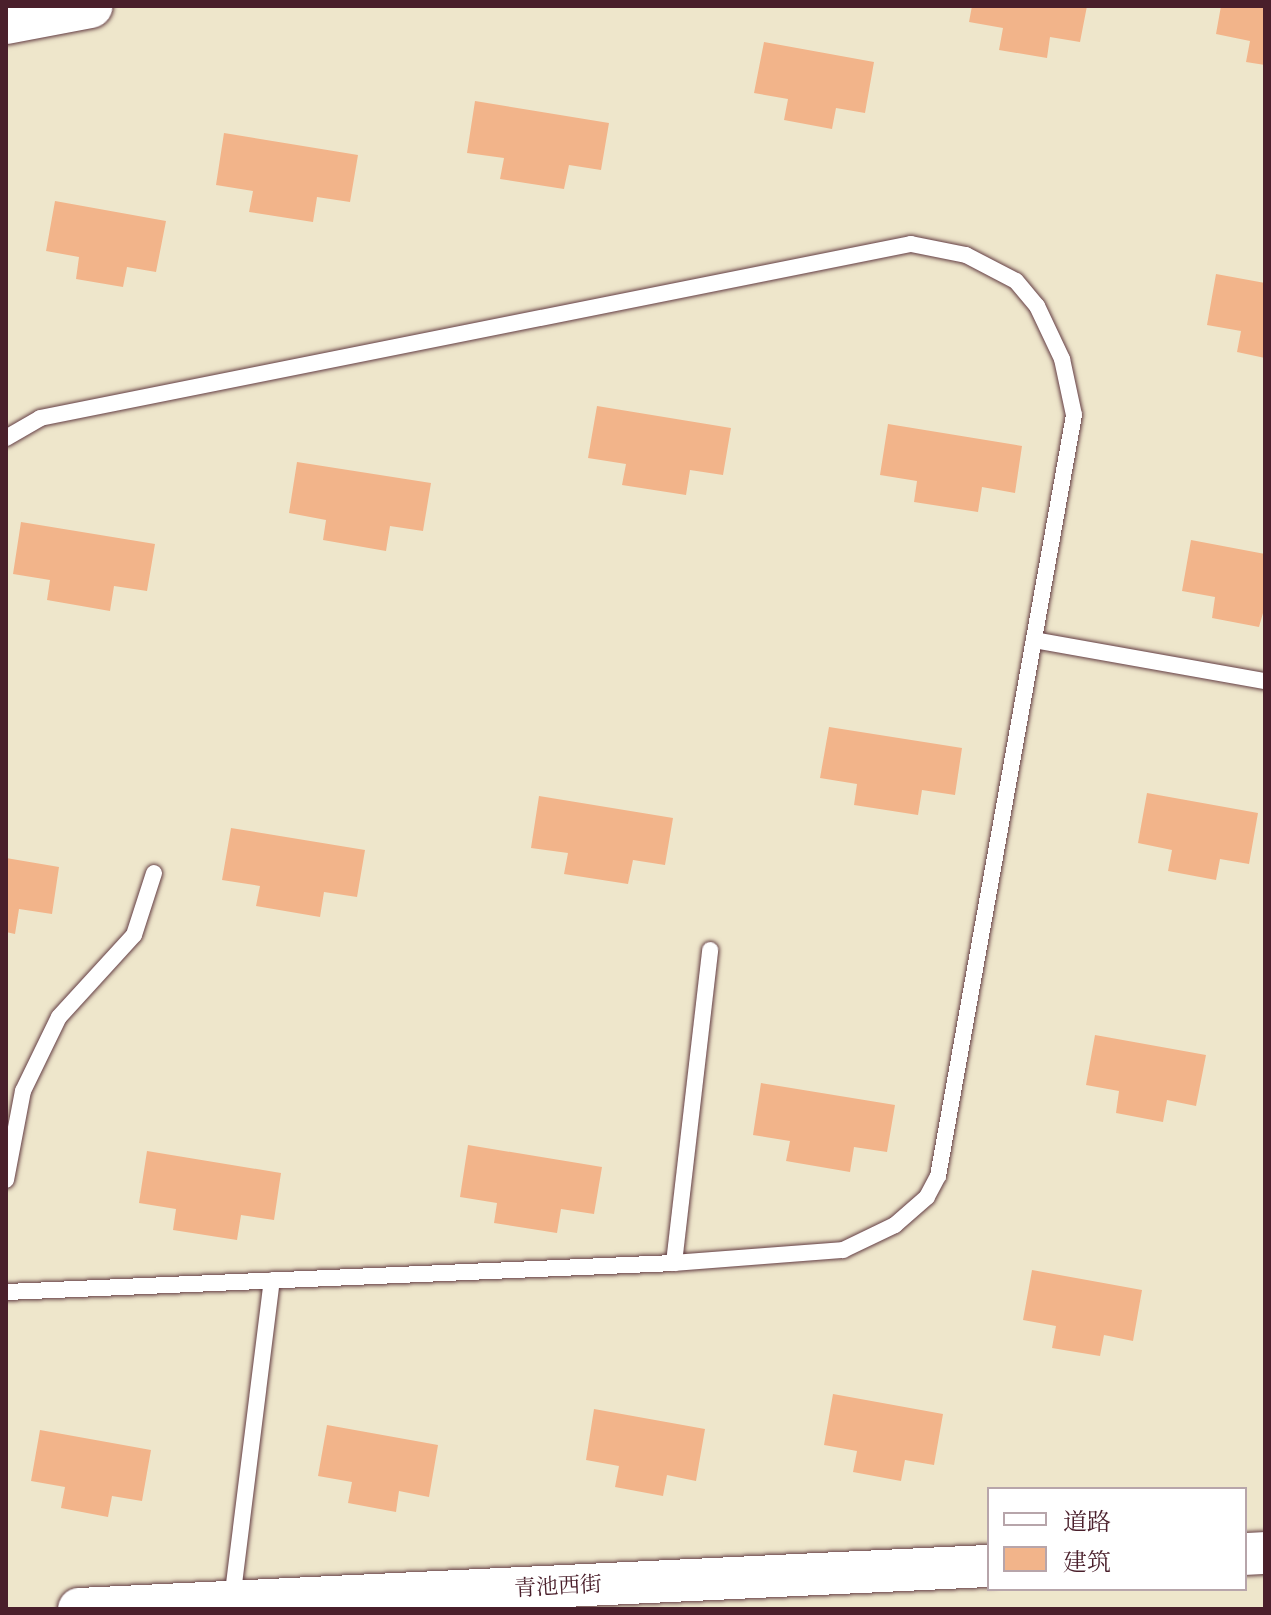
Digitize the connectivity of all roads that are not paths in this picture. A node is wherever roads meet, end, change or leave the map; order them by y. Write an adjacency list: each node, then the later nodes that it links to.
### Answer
1 (91, 6): 2 (main road)
2 (6, 22)
3 (6, 438): 4 (lane)
4 (1034, 640): 5 (lane); 9 (lane)
5 (1265, 681)
6 (154, 873): 8 (lane)
7 (710, 950): 9 (lane)
8 (6, 1180)
9 (674, 1263): 10 (lane)
10 (272, 1280): 11 (lane); 13 (lane)
11 (6, 1292)
12 (987, 1566): 13 (street, 青池西街)
13 (232, 1602): 14 (street, 青池西街)
14 (79, 1609)

